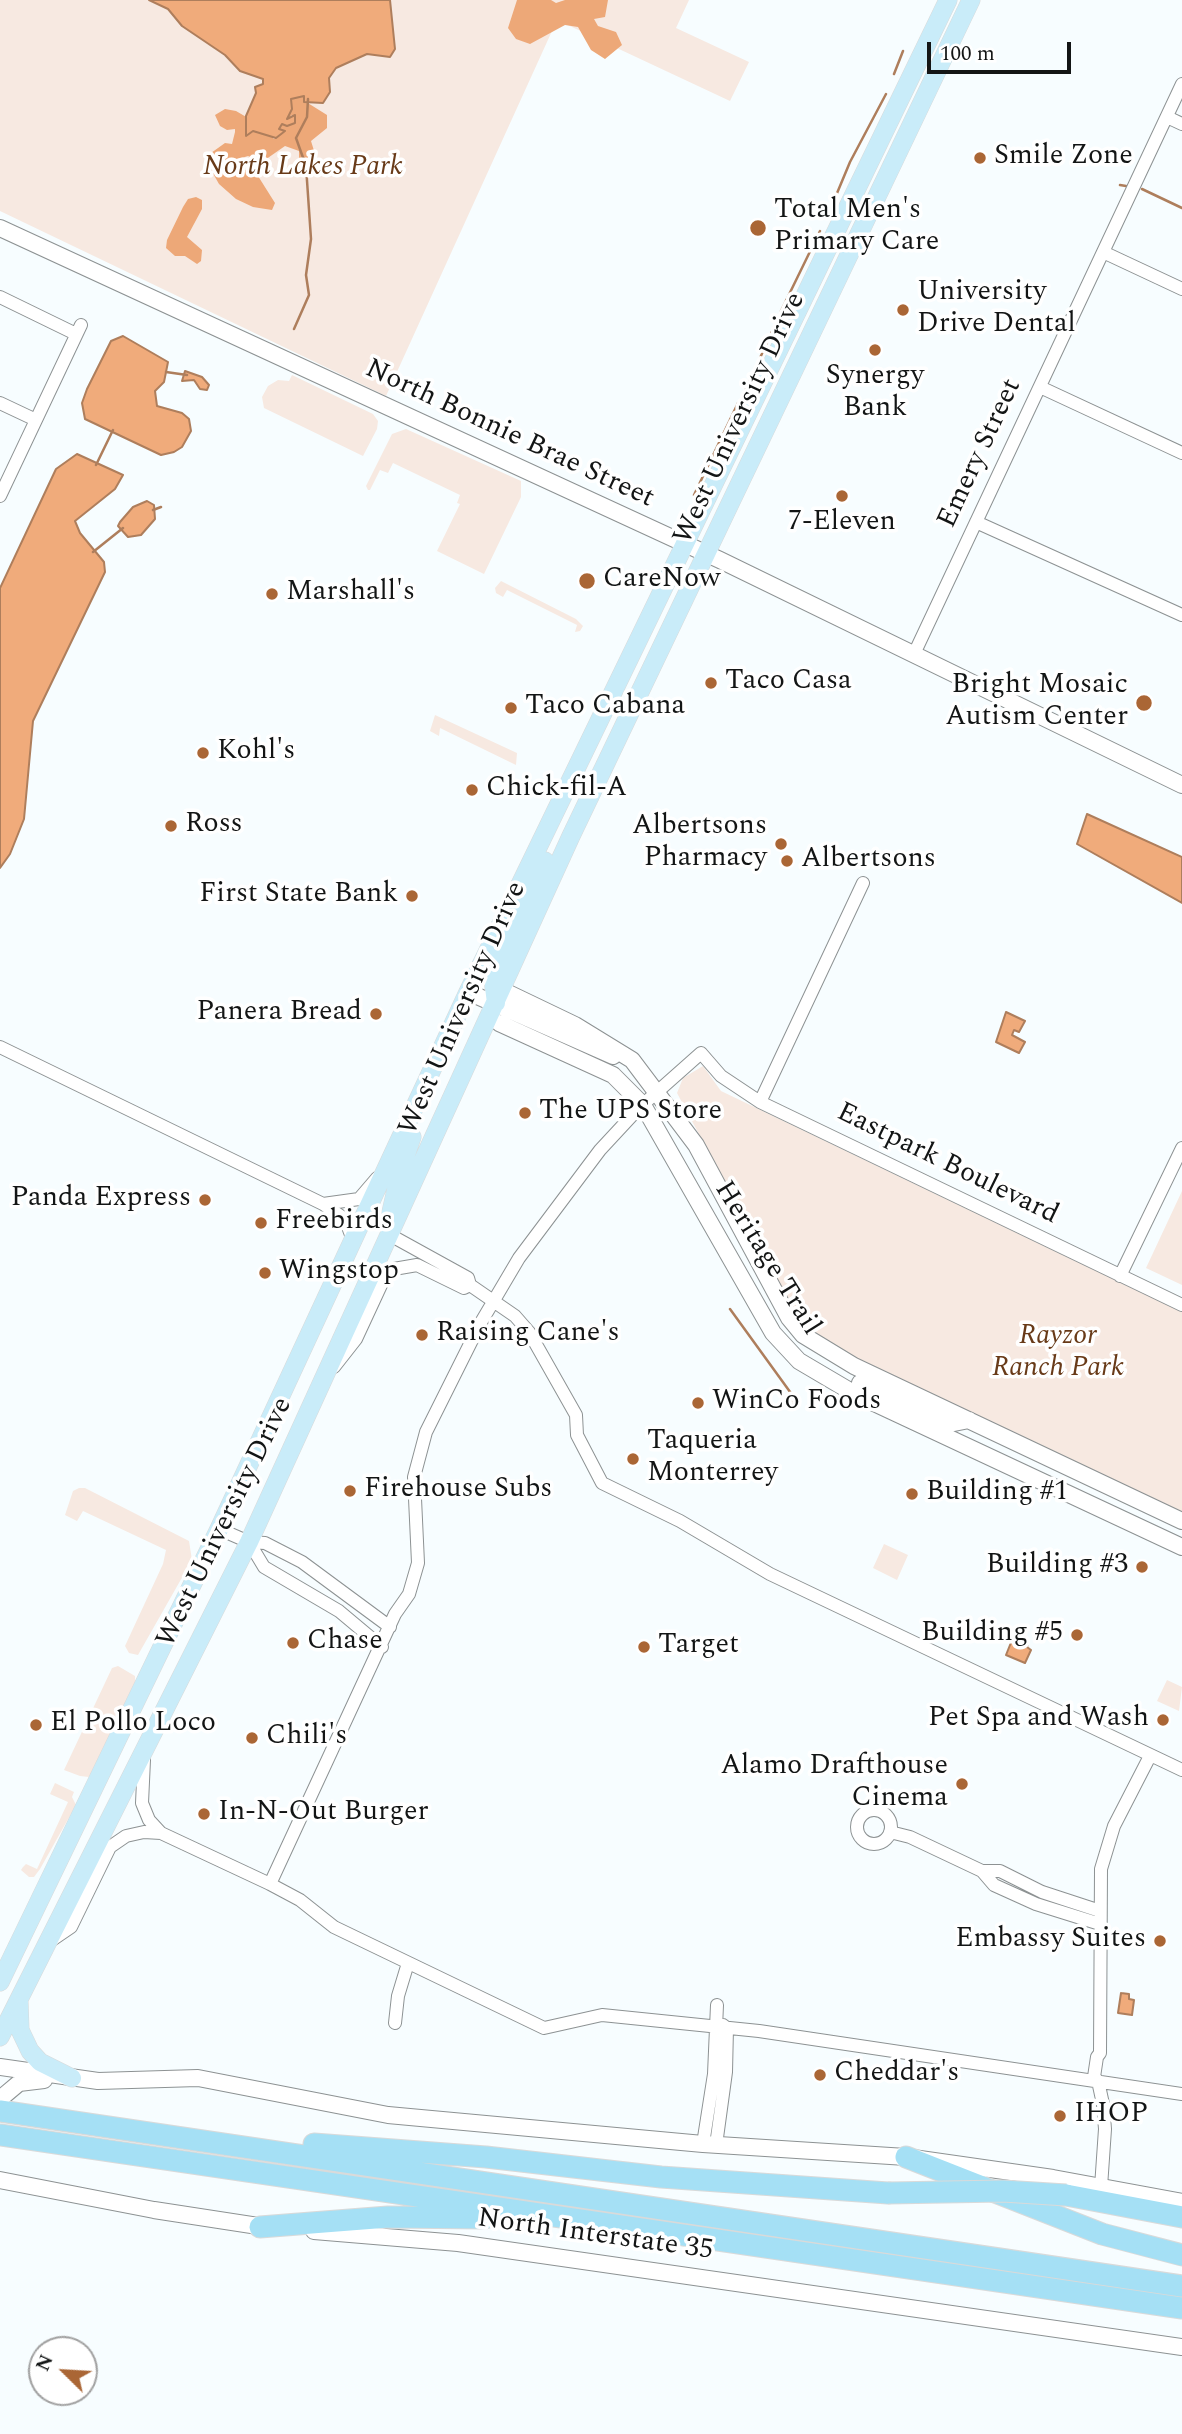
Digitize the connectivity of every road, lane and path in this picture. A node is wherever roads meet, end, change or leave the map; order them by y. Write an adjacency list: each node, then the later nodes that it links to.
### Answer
1 (948, 0): 6 (main road, West University Drive)
2 (971, 0): 8 (main road, West University Drive)
3 (1182, 84): 4 (street, Emery Street)
4 (1167, 117): 5 (street); 9 (street, Emery Street)
5 (1182, 124)
6 (839, 226): 8 (main road); 18 (main road, West University Drive)
7 (0, 228): 18 (main road, North Bonnie Brae Street)
8 (858, 234): 19 (main road, West University Drive)
9 (1103, 252): 10 (street); 12 (street, Emery Street)
10 (1182, 289)
11 (0, 297): 14 (street)
12 (1040, 387): 15 (street); 17 (street, Emery Street)
13 (0, 403): 14 (street)
14 (37, 420): 16 (street)
15 (1182, 453)
16 (0, 496)
17 (976, 522): 20 (street); 21 (street, Emery Street)
18 (686, 545): 19 (main road, North Bonnie Brae Street); 23 (main road, West University Drive)
19 (706, 553): 21 (main road, North Bonnie Brae Street); 26 (main road, West University Drive)
20 (1182, 615)
21 (914, 654): 22 (main road, North Bonnie Brae Street)
22 (1182, 785)
23 (560, 803): 25 (main road, West University Drive); 26 (main road)
24 (863, 883): 30 (street)
25 (468, 992): 26 (main road, Heritage Trail); 34 (main road, West University Drive); 38 (main road)
26 (499, 997): 27 (main road); 29 (main road, Heritage Trail); 33 (main road, West University Drive)
27 (499, 1023): 31 (main road, Heritage Trail); 33 (main road)
28 (0, 1047): 35 (street)
29 (659, 1091): 30 (street, Eastpark Boulevard); 31 (street); 45 (main road, Heritage Trail)
30 (760, 1102): 39 (street, Eastpark Boulevard)
31 (643, 1105): 41 (street); 47 (main road, Heritage Trail)
32 (1182, 1148): 39 (street)
33 (422, 1166): 36 (main road, West University Drive)
34 (387, 1167): 35 (street); 37 (main road, West University Drive)
35 (323, 1204): 37 (street)
36 (390, 1235): 38 (main road, West University Drive); 40 (street)
37 (353, 1240): 49 (main road, West University Drive)
38 (381, 1255): 43 (main road, West University Drive)
39 (1120, 1276): 42 (street, Eastpark Boulevard)
40 (470, 1285): 41 (street); 43 (street)
41 (493, 1299): 52 (street); 55 (street)
42 (1182, 1305)
43 (323, 1381): 50 (main road, West University Drive)
44 (860, 1383): 45 (main road)
45 (969, 1420): 46 (main road, Heritage Trail)
46 (1102, 1483): 47 (main road); 48 (main road, Heritage Trail)
47 (1092, 1505): 51 (main road, Heritage Trail)
48 (1182, 1521)
49 (219, 1529): 50 (street); 57 (main road, West University Drive)
50 (249, 1542): 52 (street); 53 (street); 54 (main road, West University Drive)
51 (1182, 1547)
52 (390, 1627): 53 (street)
53 (382, 1647): 61 (street)
54 (157, 1724): 58 (main road, West University Drive); 60 (street)
55 (1150, 1756): 56 (street); 62 (street)
56 (1182, 1770)
57 (95, 1791): 58 (main road); 65 (main road, West University Drive)
58 (118, 1802): 63 (main road, West University Drive)
59 (890, 1832): 59 (street); 62 (street)
60 (160, 1833): 61 (street); 63 (street)
61 (270, 1884): 64 (street)
62 (1100, 1918): 73 (street)
63 (46, 1944): 66 (main road, West University Drive)
64 (408, 1963): 67 (street); 68 (street)
65 (0, 1982)
66 (21, 1992): 69 (main road, West University Drive); 71 (main road)
67 (719, 2020): 73 (street); 79 (street)
68 (395, 2023)
69 (0, 2037)
70 (0, 2067): 71 (main road)
71 (72, 2078): 72 (main road)
72 (99, 2081): 75 (main road); 79 (main road)
73 (1098, 2081): 74 (street); 82 (street)
74 (1182, 2094)
75 (0, 2099)
76 (0, 2111): 78 (highway)
77 (0, 2135): 85 (highway)
78 (186, 2139): 84 (highway, bridge); 88 (highway)
79 (709, 2144): 80 (main road)
80 (906, 2157): 82 (main road); 87 (highway)
81 (0, 2180): 86 (main road, North Interstate 35)
82 (1101, 2187): 83 (main road)
83 (1182, 2202)
84 (1182, 2217)
85 (589, 2222): 86 (highway); 89 (highway)
86 (260, 2227): 90 (main road, North Interstate 35)
87 (1182, 2255)
88 (1182, 2286)
89 (1182, 2308)
90 (1182, 2347)

